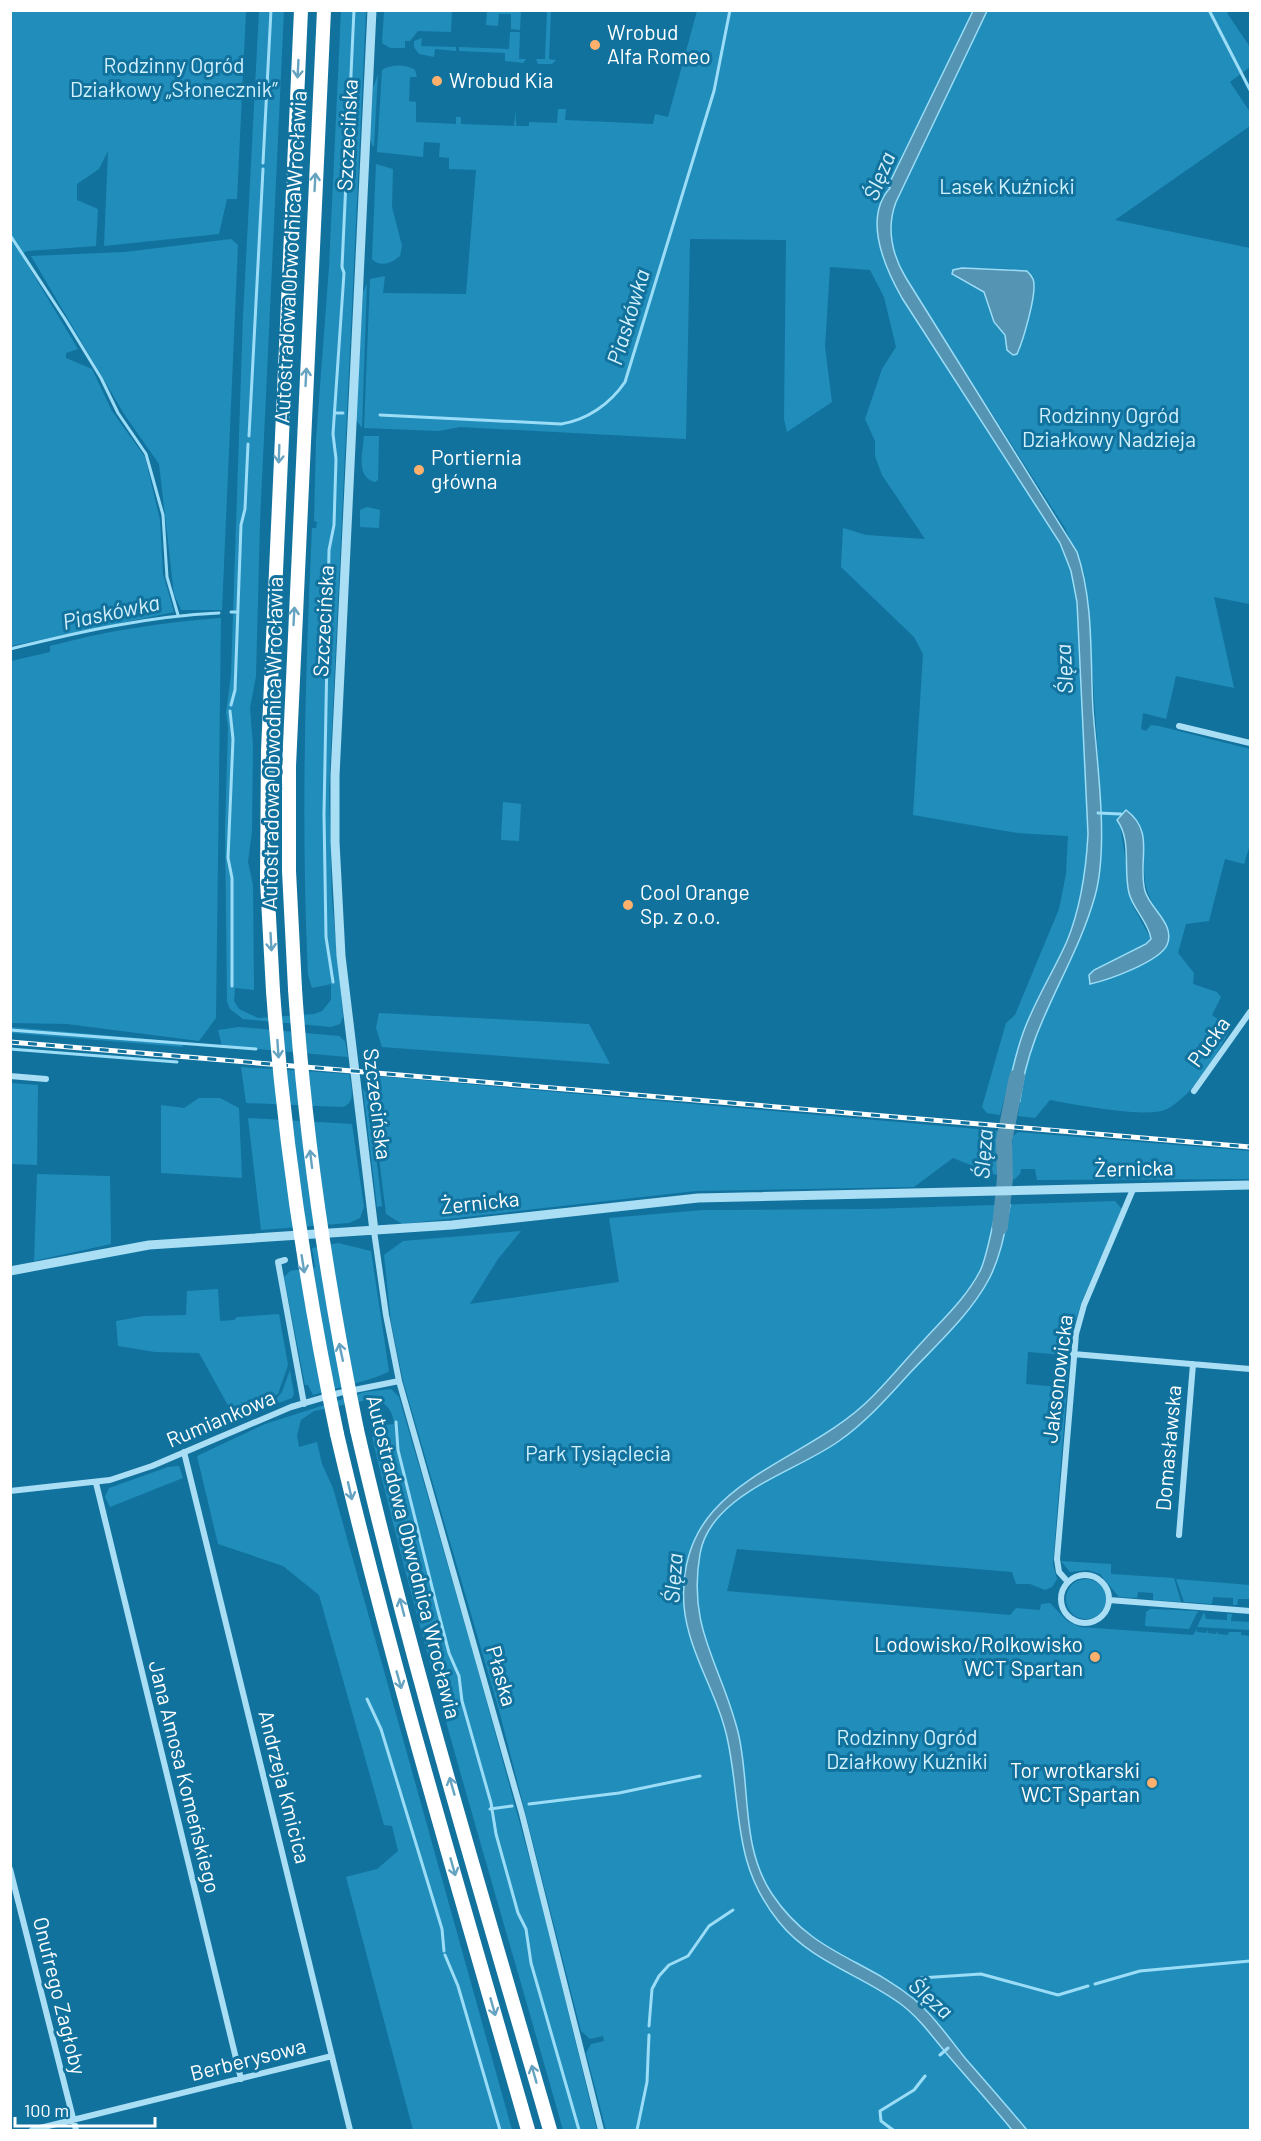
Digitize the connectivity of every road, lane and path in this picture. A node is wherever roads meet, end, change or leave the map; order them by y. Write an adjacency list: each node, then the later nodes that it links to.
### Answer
1 (301, 10): 36 (highway, Autostradowa Obwodnica Wrocławia, one-way to 36, bridge)
2 (324, 10): 5 (highway, Autostradowa Obwodnica Wrocławia)
3 (329, 10): 5 (highway)
4 (372, 10): 14 (street, Szczecińska)
5 (323, 34): 37 (highway, Autostradowa Obwodnica Wrocławia, one-way to 5, bridge)
6 (1179, 726): 7 (street)
7 (1251, 743)
8 (1251, 1012): 11 (street, Pucka)
9 (10, 1076): 10 (street)
10 (46, 1079)
11 (1194, 1091)
12 (1251, 1185): 13 (street, Żernicka)
13 (1134, 1187): 14 (street, Żernicka); 17 (street, Jaksonowicka)
14 (374, 1231): 16 (street, Żernicka); 20 (street, Płaska)
15 (281, 1261): 21 (street, Rumiankowa)
16 (10, 1271)
17 (1073, 1354): 18 (street, Domasławska); 26 (street, Jaksonowicka)
18 (1193, 1364): 19 (street, Domasławska); 25 (street, Domasławska)
19 (1251, 1368)
20 (399, 1381): 21 (street); 38 (street, Płaska)
21 (304, 1404): 22 (street, Rumiankowa)
22 (184, 1452): 23 (street, Rumiankowa); 30 (street, Andrzeja Kmicica)
23 (96, 1482): 24 (street, Rumiankowa); 31 (street, Jana Amosa Komeńskiego)
24 (10, 1491)
25 (1179, 1534)
26 (1068, 1582): 27 (street); 27 (street)
27 (1109, 1600): 28 (street)
28 (1251, 1611)
29 (11, 1870): 32 (street, Onufrego Zagłoby)
30 (332, 2055): 31 (street, Berberysowa); 35 (street, Andrzeja Kmicica)
31 (241, 2079): 32 (street, Berberysowa)
32 (73, 2120): 33 (street, Berberysowa); 34 (street, Onufrego Zagłoby)
33 (32, 2130)
34 (76, 2130)
35 (350, 2130)
36 (528, 2130)
37 (550, 2130)
38 (601, 2130)

